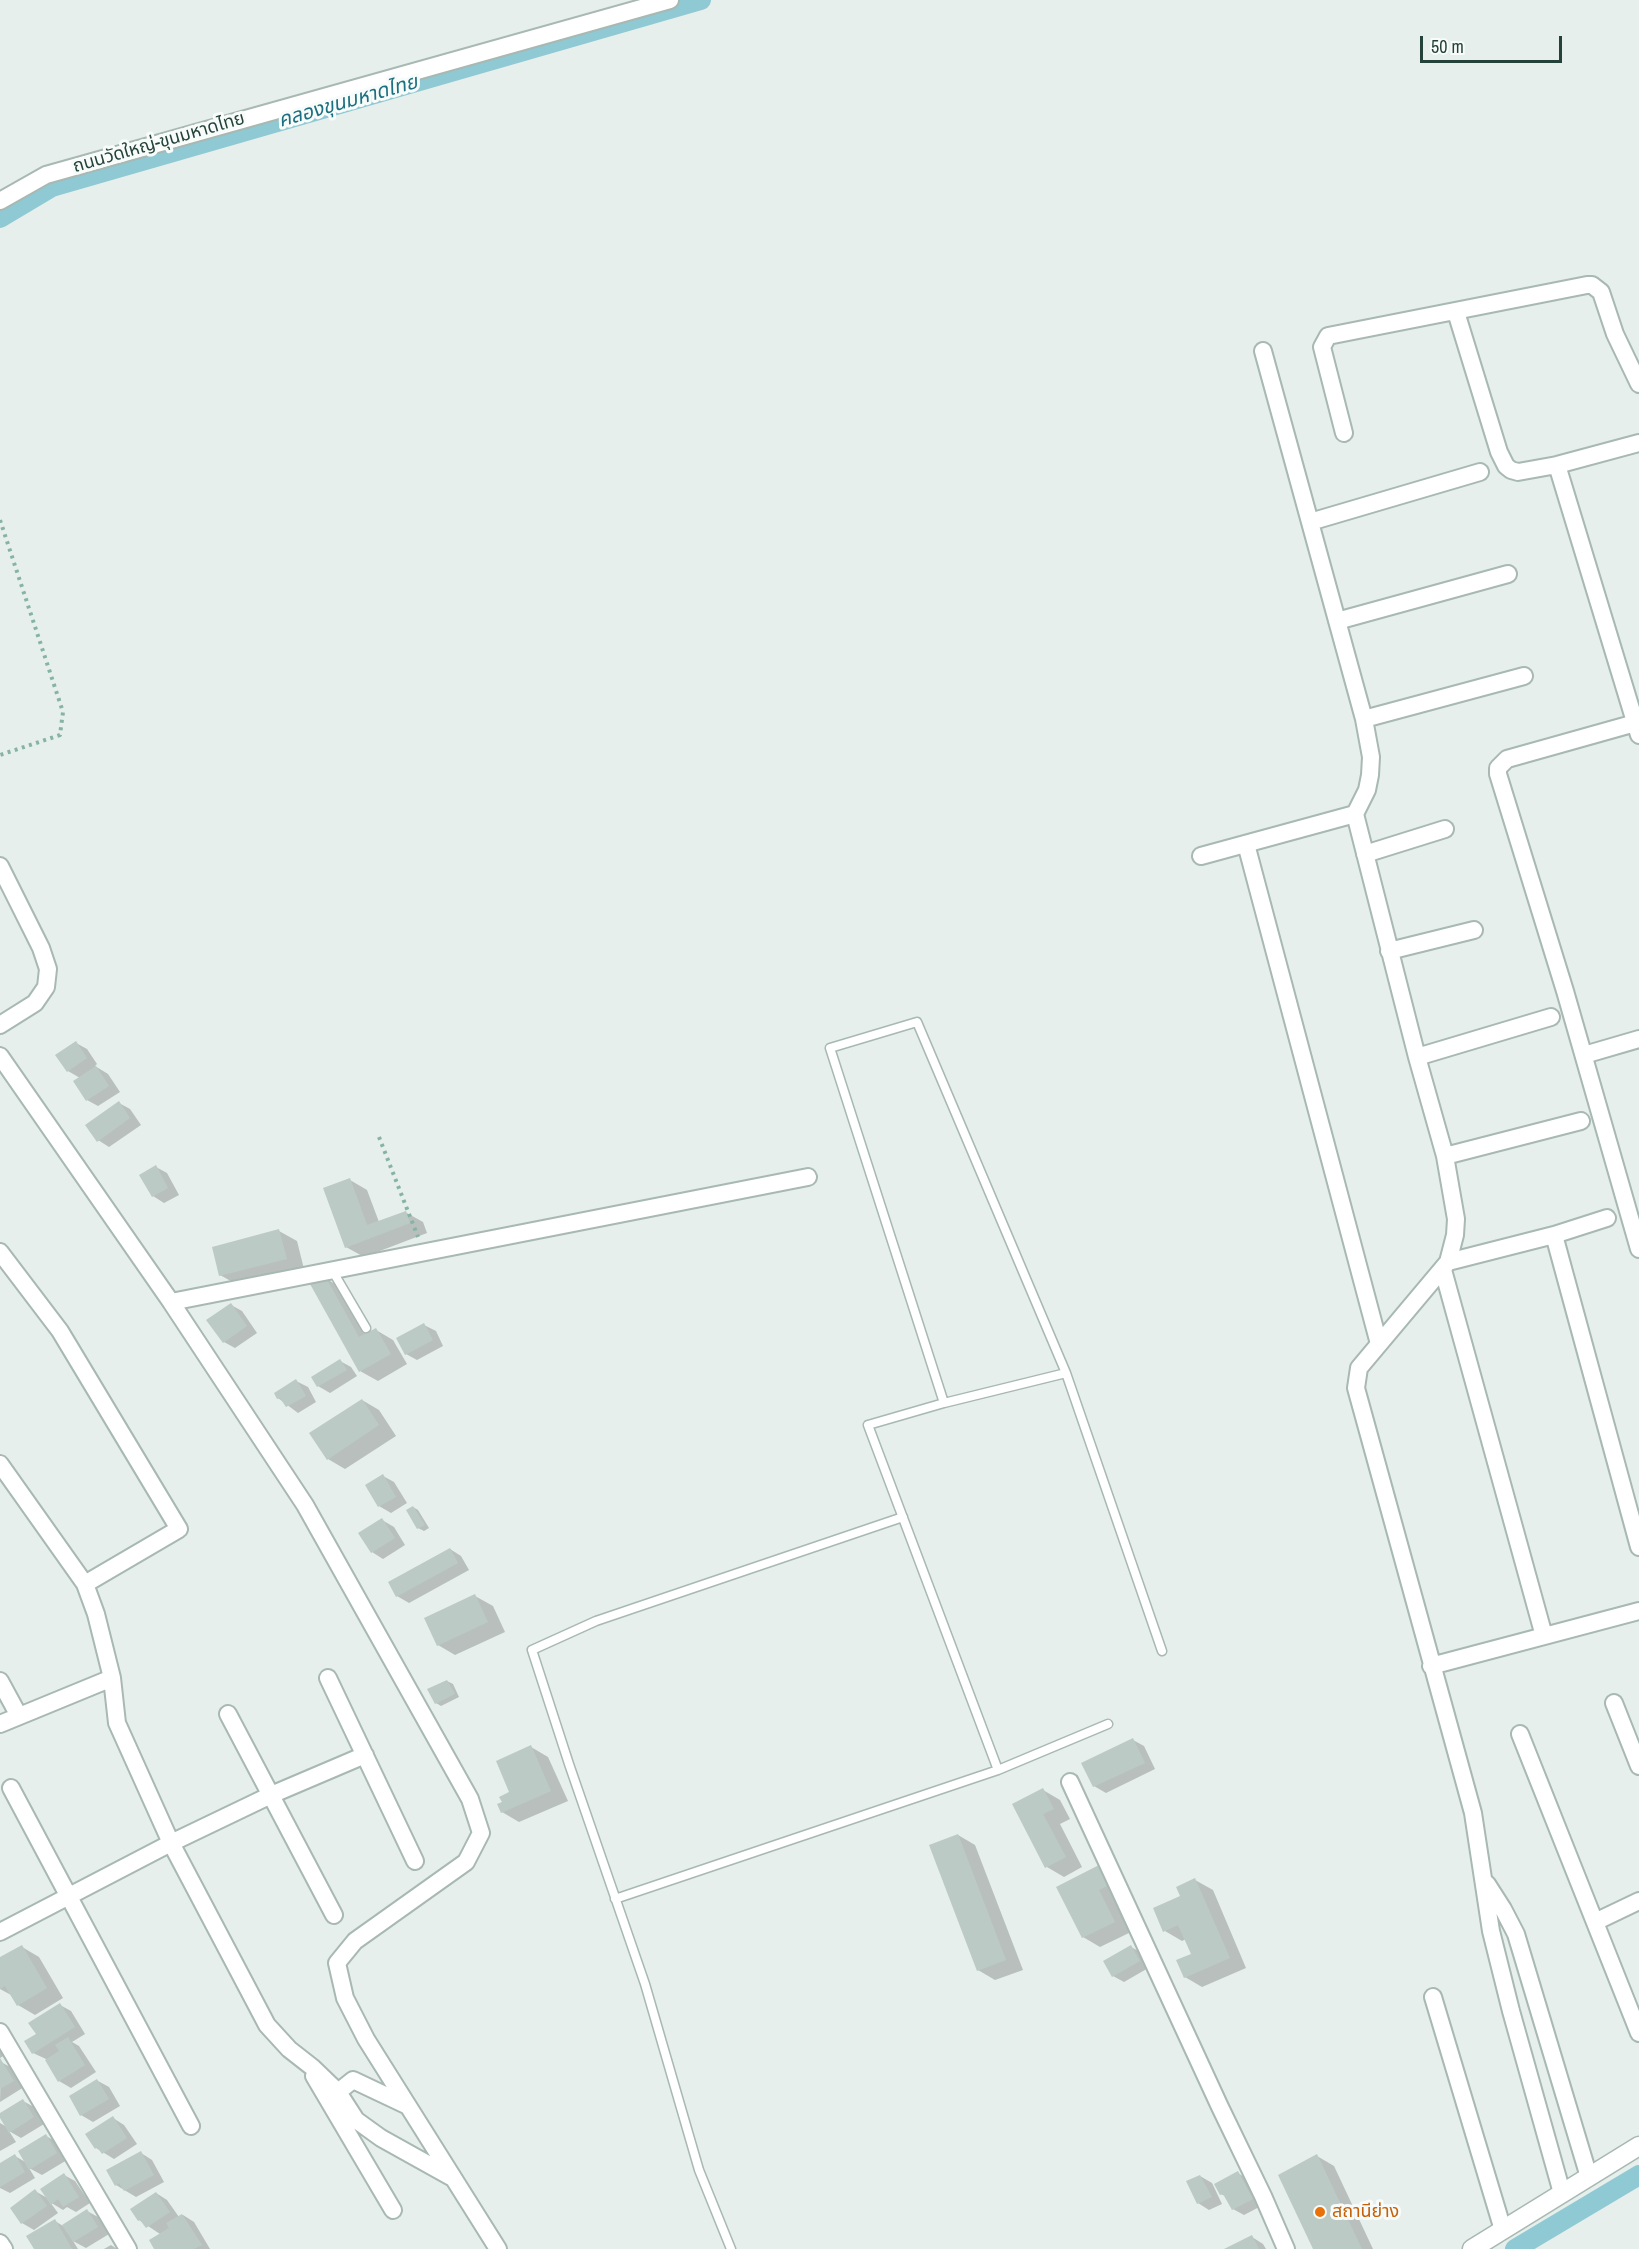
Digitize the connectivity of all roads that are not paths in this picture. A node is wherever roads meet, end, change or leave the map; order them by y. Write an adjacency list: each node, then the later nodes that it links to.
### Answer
1 (670, 0): 2 (street, ถนนวัดใหญ่-ขุนมหาดไทย)
2 (0, 201)
3 (1456, 312): 5 (street); 6 (street); 8 (street)
4 (1263, 351): 10 (street)
5 (1639, 384)
6 (1344, 433)
7 (1639, 443): 8 (street)
8 (1557, 465): 15 (street)
9 (1480, 472): 10 (street)
10 (1310, 522): 12 (street)
11 (1508, 573): 12 (street)
12 (1337, 621): 14 (street)
13 (1524, 676): 14 (street)
14 (1364, 719): 16 (street)
15 (1638, 727): 27 (street)
16 (1355, 814): 18 (street); 19 (street)
17 (1445, 829): 19 (street)
18 (1246, 844): 20 (street); 41 (street)
19 (1365, 854): 23 (street)
20 (1202, 856)
21 (0, 866): 25 (street)
22 (1474, 930): 23 (street)
23 (1389, 951): 29 (street)
24 (1551, 1017): 29 (street)
25 (0, 1024)
26 (1639, 1040): 27 (street)
27 (1584, 1055): 35 (street)
28 (0, 1056): 39 (street)
29 (1417, 1057): 31 (street)
30 (1581, 1121): 31 (street)
31 (1445, 1156): 37 (street)
32 (808, 1177): 38 (street)
33 (1607, 1218): 34 (street)
34 (1554, 1235): 37 (street); 46 (street)
35 (1639, 1249)
36 (0, 1252): 47 (street)
37 (1445, 1266): 41 (street); 49 (street)
38 (331, 1270): 39 (street); 40 (lane)
39 (171, 1302): 81 (street)
40 (366, 1328)
41 (1379, 1344): 51 (street)
42 (1066, 1373): 43 (lane); 43 (lane); 50 (lane)
43 (944, 1403): 45 (lane)
44 (0, 1464): 47 (street)
45 (903, 1517): 63 (lane); 71 (lane)
46 (1639, 1547)
47 (85, 1584): 52 (street)
48 (1639, 1611): 49 (street)
49 (1544, 1636): 51 (street)
50 (1162, 1651)
51 (1431, 1666): 69 (street)
52 (112, 1678): 57 (street); 67 (street)
53 (328, 1678): 61 (street)
54 (0, 1682): 57 (street)
55 (1614, 1703): 62 (street)
56 (228, 1714): 66 (street)
57 (19, 1716): 58 (street)
58 (0, 1724)
59 (1108, 1724): 63 (lane)
60 (1520, 1734): 74 (street)
61 (365, 1755): 66 (street); 68 (street)
62 (1639, 1766)
63 (998, 1770): 71 (lane)
64 (1070, 1782): 94 (street)
65 (11, 1788): 70 (street)
66 (271, 1795): 67 (street); 73 (street)
67 (171, 1843): 70 (street); 79 (street)
68 (416, 1861)
69 (1483, 1878): 84 (street); 86 (street)
70 (70, 1897): 75 (street); 82 (street)
71 (615, 1899): 93 (lane)
72 (1639, 1901): 74 (street)
73 (334, 1915)
74 (1594, 1922): 78 (street)
75 (0, 1932)
76 (1433, 1997): 88 (street)
77 (0, 2032): 91 (street)
78 (1639, 2033)
79 (304, 2061): 80 (street); 87 (street)
80 (338, 2092): 81 (street); 85 (street)
81 (408, 2106): 85 (street)
82 (191, 2126)
83 (1639, 2146): 84 (street)
84 (1590, 2176): 86 (street)
85 (454, 2179): 92 (street)
86 (1562, 2193): 88 (street)
87 (393, 2210)
88 (1503, 2230): 95 (street)
89 (0, 2243): 90 (street)
90 (4, 2249)
91 (128, 2249)
92 (498, 2249)
93 (731, 2249)
94 (1286, 2249)
95 (1472, 2249)

